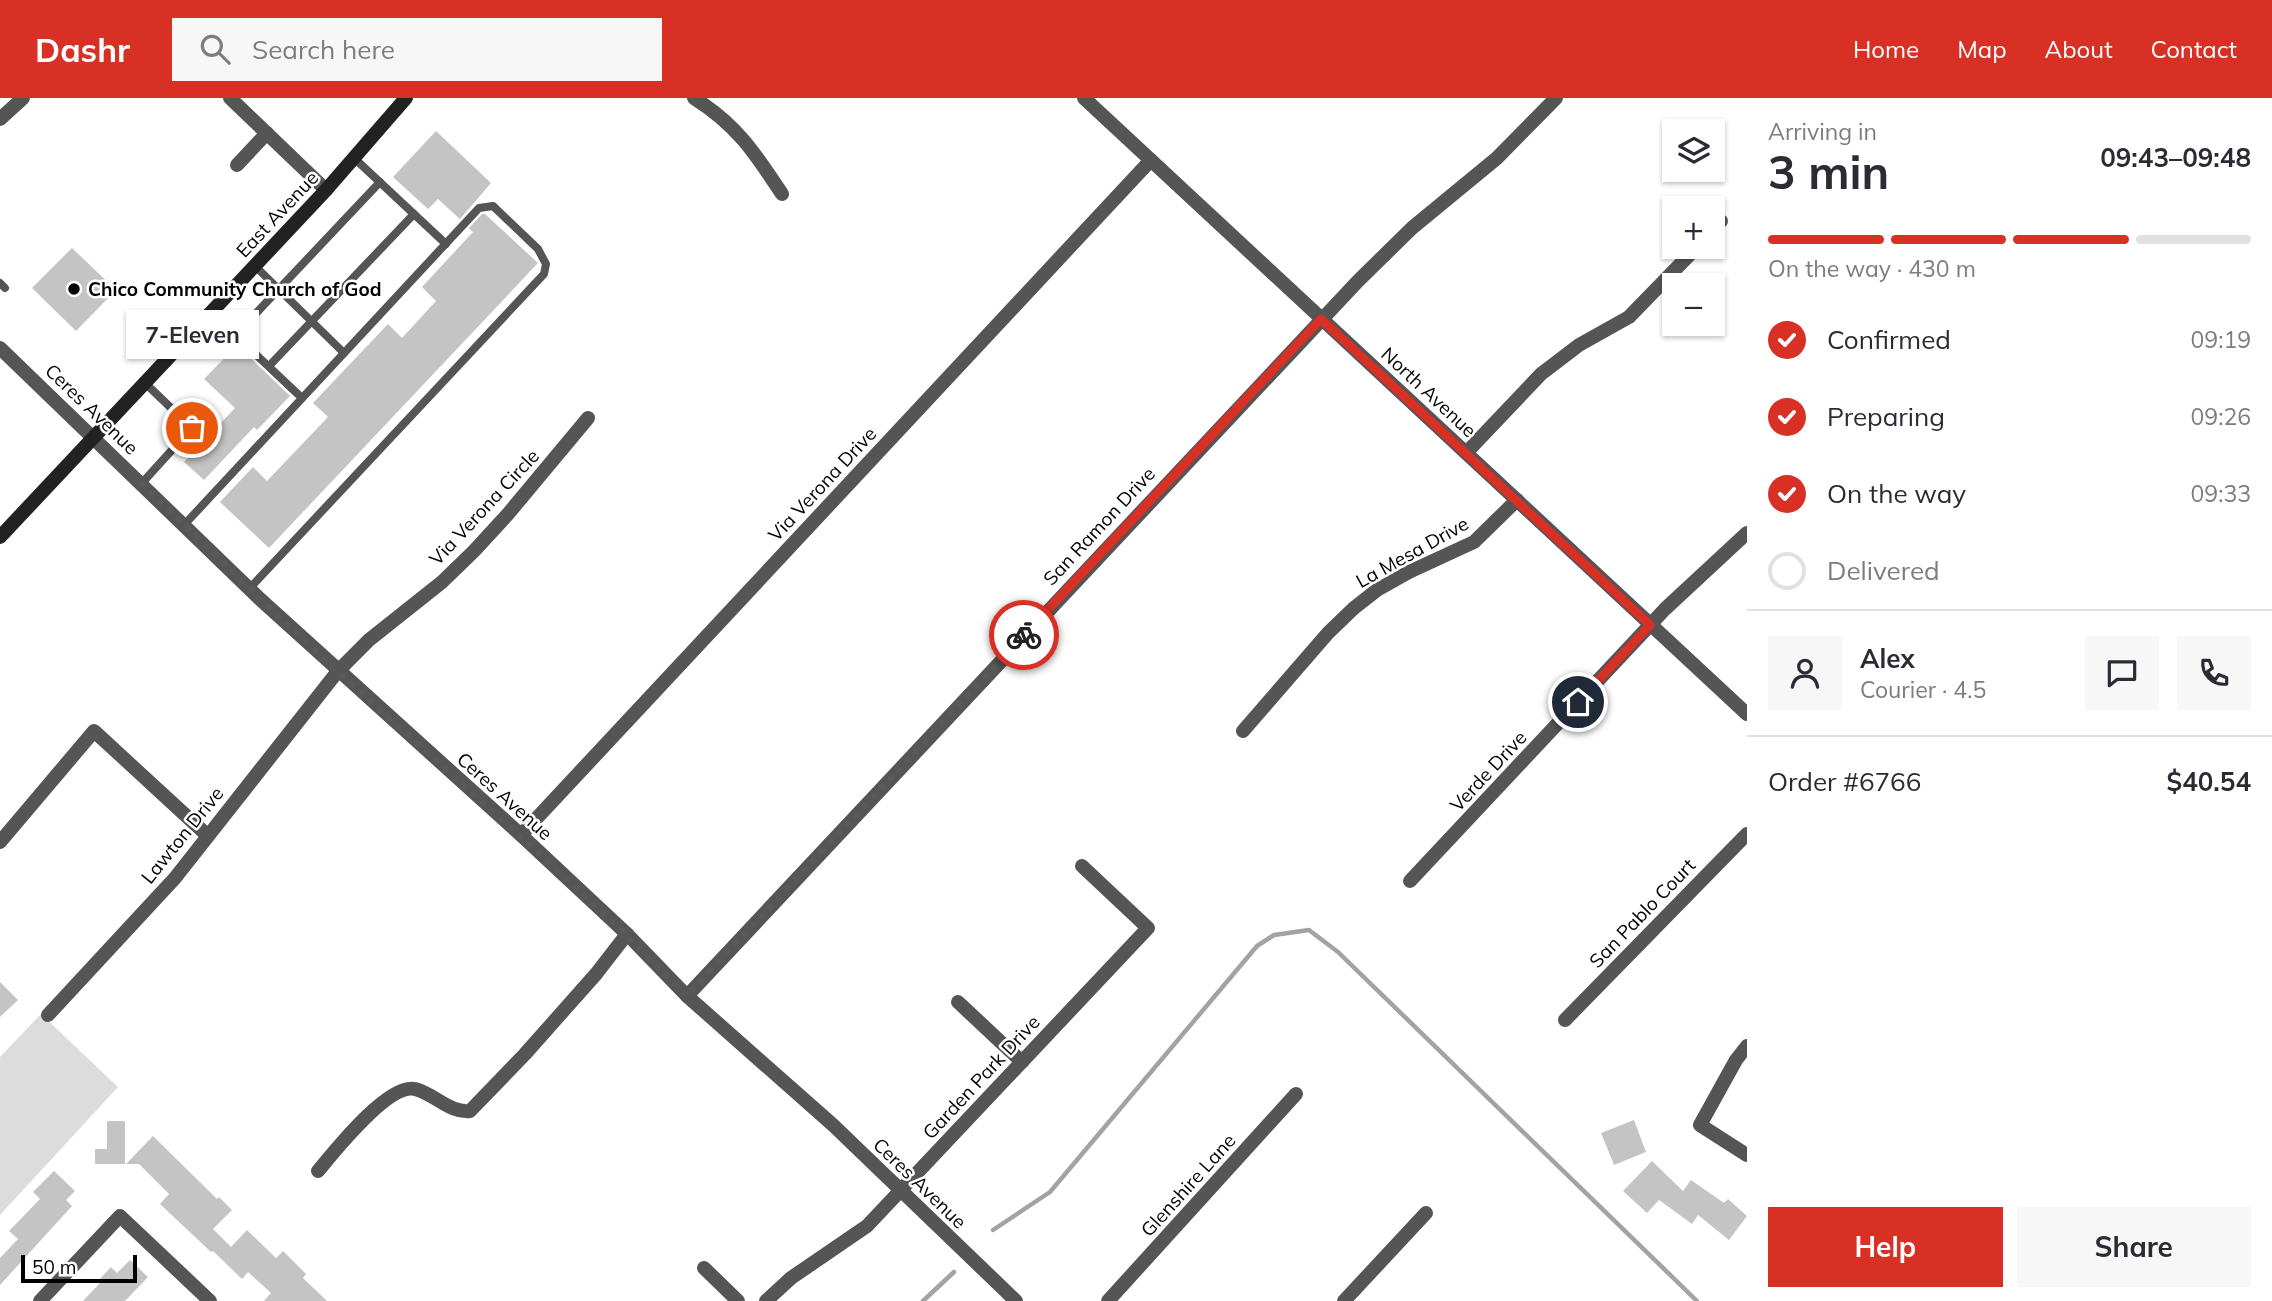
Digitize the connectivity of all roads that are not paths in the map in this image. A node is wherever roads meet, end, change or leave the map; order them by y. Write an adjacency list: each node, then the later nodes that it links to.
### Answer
1 (23, 98): 7 (street)
2 (406, 98): 9 (main road, East Avenue)
3 (694, 98): 14 (street)
4 (1084, 98): 10 (street, North Avenue)
5 (1556, 98): 20 (street, San Ramon Drive)
6 (235, 100): 8 (street)
7 (0, 119)
8 (267, 133): 11 (street); 13 (street)
9 (354, 158): 12 (lane); 13 (main road, East Avenue)
10 (1152, 160): 20 (street, North Avenue); 42 (street, Via Verona Drive)
11 (237, 165)
12 (380, 182): 15 (lane); 19 (lane)
13 (327, 190): 18 (main road, East Avenue)
14 (782, 194)
15 (414, 214): 16 (lane); 21 (lane)
16 (446, 244): 23 (lane); 35 (lane)
17 (1685, 259): 29 (street)
18 (254, 265): 19 (lane); 25 (main road, East Avenue)
19 (278, 289): 21 (lane); 24 (lane)
20 (1321, 319): 29 (street, North Avenue); 47 (street, San Ramon Drive)
21 (312, 321): 23 (lane); 24 (lane)
22 (0, 348): 28 (street, Ceres Avenue)
23 (344, 353): 26 (lane)
24 (269, 366): 26 (lane)
25 (144, 382): 28 (main road, East Avenue); 30 (lane)
26 (302, 398): 32 (lane)
27 (588, 418): 37 (street, Via Verona Circle)
28 (93, 436): 30 (street, Ceres Avenue); 34 (main road, East Avenue)
29 (1466, 453): 31 (street, North Avenue)
30 (142, 483): 32 (street, Ceres Avenue)
31 (1517, 500): 36 (street, North Avenue); 39 (street, La Mesa Drive)
32 (184, 525): 35 (street, Ceres Avenue)
33 (1747, 533): 36 (street, Verde Drive)
34 (0, 537)
35 (249, 589): 37 (street, Ceres Avenue)
36 (1650, 625): 38 (street, North Avenue); 45 (street, Verde Drive)
37 (338, 671): 41 (street, Lawton Drive); 42 (street, Ceres Avenue)
38 (1747, 714)
39 (1243, 731)
40 (1747, 834): 50 (street, San Pablo Court)
41 (207, 835): 43 (street); 49 (street, Lawton Drive)
42 (521, 835): 46 (street, Ceres Avenue)
43 (0, 842)
44 (1082, 866): 52 (street, Garden Park Drive)
45 (1410, 881)
46 (626, 934): 47 (street, Ceres Avenue); 55 (street)
47 (687, 996): 56 (street, Ceres Avenue)
48 (958, 1002): 52 (street)
49 (48, 1015)
50 (1565, 1020)
51 (1747, 1046): 54 (street)
52 (1022, 1062): 56 (street, Garden Park Drive)
53 (1296, 1094): 64 (street, Glenshire Lane)
54 (1747, 1155)
55 (318, 1171)
56 (902, 1191): 62 (street, Garden Park Drive); 63 (street, Ceres Avenue)
57 (1426, 1213): 65 (street)
58 (704, 1268): 61 (street)
59 (40, 1301): 60 (street)
60 (210, 1301)
61 (738, 1301)
62 (766, 1301)
63 (1016, 1301)
64 (1108, 1301)
65 (1345, 1301)

